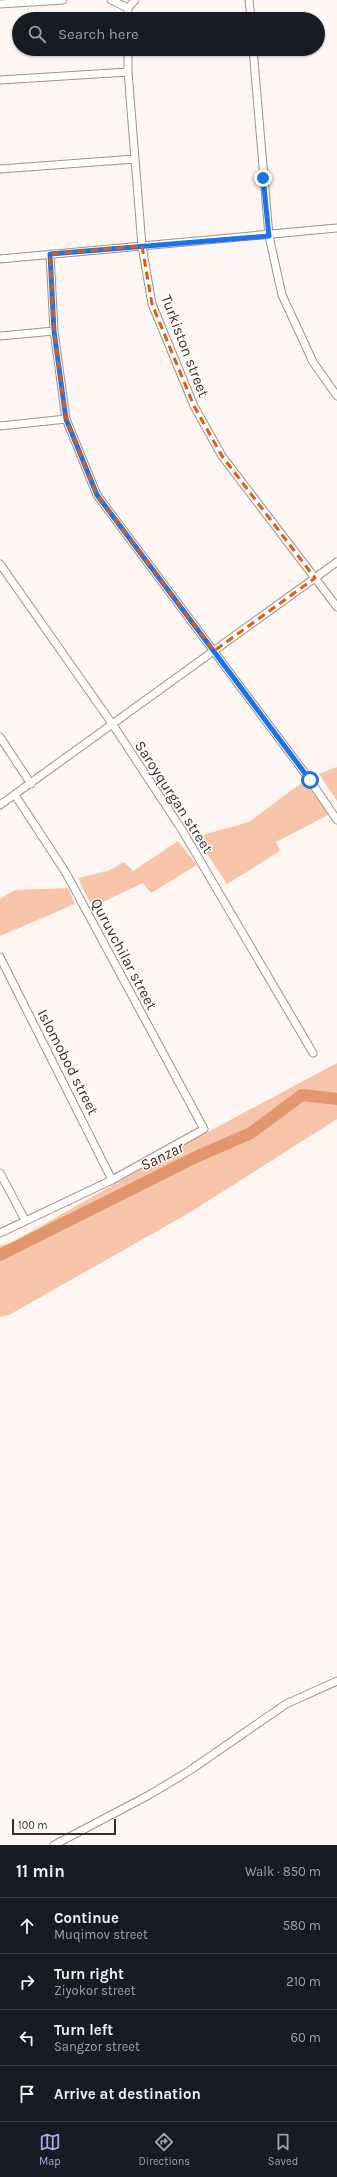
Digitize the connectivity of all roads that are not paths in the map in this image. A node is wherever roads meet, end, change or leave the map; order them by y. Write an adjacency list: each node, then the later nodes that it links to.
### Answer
1 (63, 0): 5 (street)
2 (111, 0): 6 (street)
3 (135, 0): 6 (street)
4 (249, 0): 8 (street)
5 (0, 4)
6 (128, 8): 7 (street)
7 (128, 12)
8 (250, 12)
9 (128, 56): 11 (street, Turkiston street)
10 (254, 56): 16 (street)
11 (128, 72): 12 (street); 13 (street, Turkiston street)
12 (0, 80)
13 (134, 158): 14 (street); 17 (street, Turkiston street)
14 (0, 169)
15 (337, 228): 16 (street)
16 (269, 236): 17 (street); 22 (street)
17 (142, 246): 18 (street); 27 (street, Turkiston street)
18 (50, 254): 19 (street); 20 (street)
19 (0, 258)
20 (54, 331): 21 (street); 23 (street)
21 (0, 336)
22 (337, 396)
23 (66, 419): 24 (street); 29 (street)
24 (0, 426)
25 (337, 562): 27 (street)
26 (0, 564): 30 (street, Saroyqurgan street)
27 (315, 578): 28 (street, Turkiston street); 29 (street)
28 (337, 607)
29 (214, 651): 30 (street); 35 (street)
30 (113, 725): 32 (street); 37 (street, Saroyqurgan street)
31 (0, 736): 32 (street)
32 (31, 784): 33 (street)
33 (15, 795): 34 (street); 39 (street, Quruvchilar street)
34 (0, 805)
35 (337, 820)
36 (0, 957): 39 (street, Islomobod street)
37 (313, 1053)
38 (0, 1173): 40 (street)
39 (112, 1180): 40 (street)
40 (25, 1220): 41 (street)
41 (0, 1233)
42 (337, 1681): 43 (street)
43 (54, 1845)

